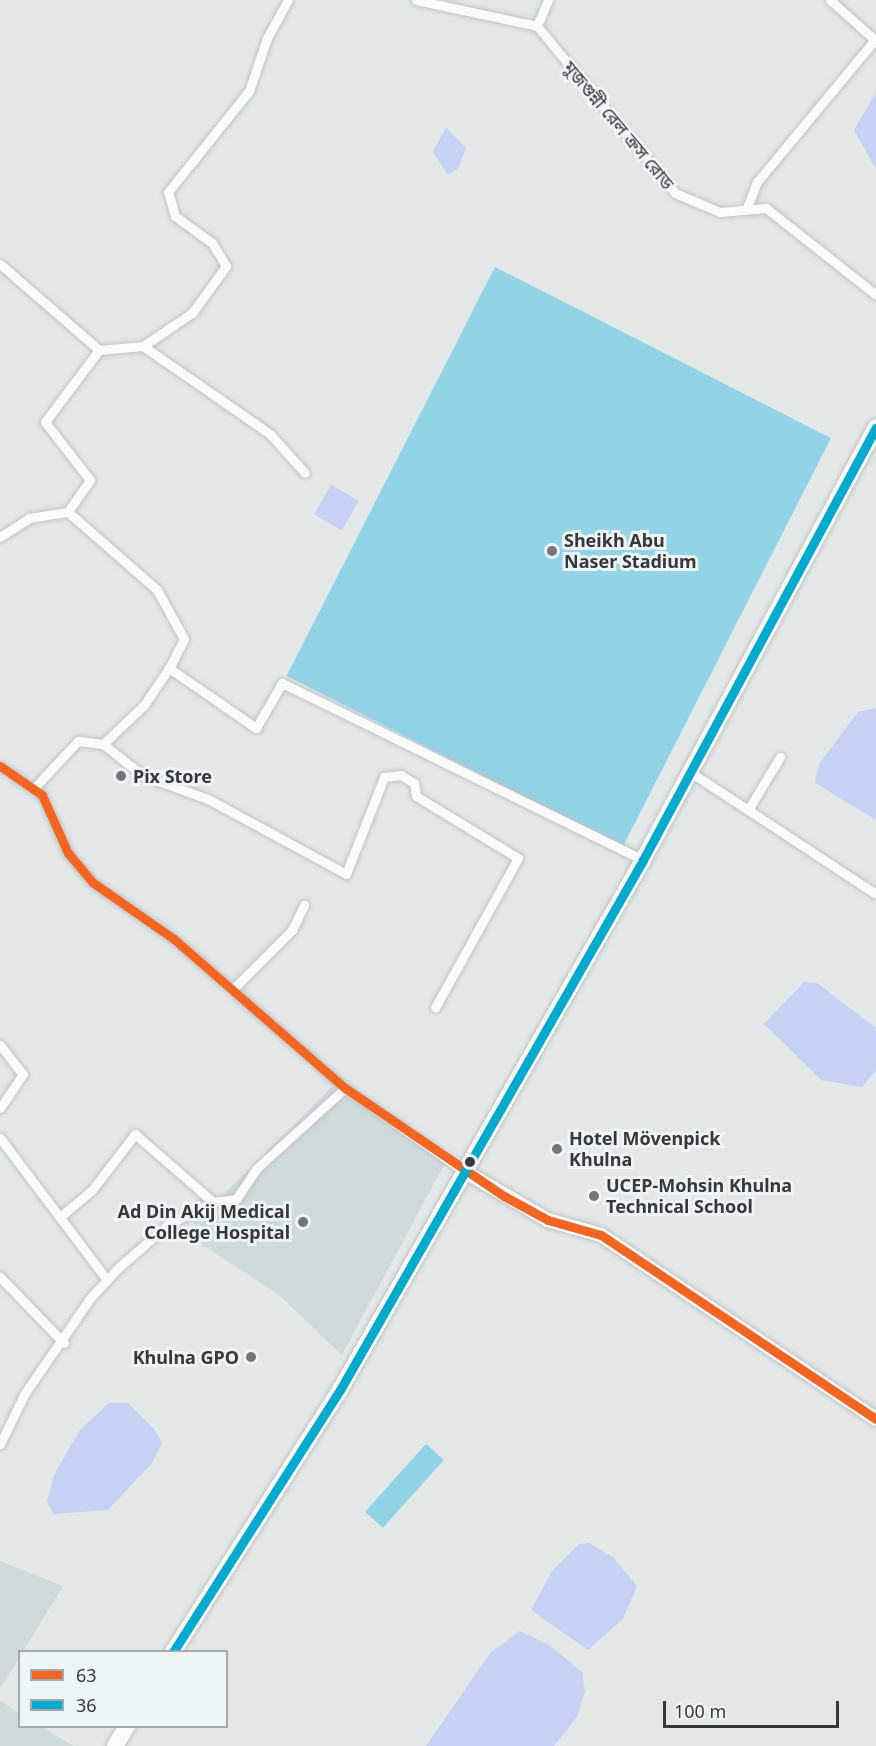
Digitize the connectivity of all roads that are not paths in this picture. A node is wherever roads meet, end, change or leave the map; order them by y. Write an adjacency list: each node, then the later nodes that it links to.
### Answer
1 (288, 0): 10 (street)
2 (416, 0): 5 (street)
3 (548, 0): 5 (street)
4 (830, 0): 6 (street)
5 (537, 26): 7 (street, মুজগুন্নী রেল ক্রস রোড)
6 (874, 40): 7 (street)
7 (748, 205): 9 (street)
8 (0, 264): 11 (street)
9 (876, 296)
10 (143, 346): 11 (street); 13 (street)
11 (99, 350): 14 (street)
12 (876, 428): 20 (highway)
13 (305, 473)
14 (68, 512): 15 (street); 16 (street)
15 (0, 537)
16 (169, 668): 17 (street); 23 (street)
17 (103, 744): 21 (street); 27 (street)
18 (780, 757): 22 (street)
19 (0, 766): 21 (street)
20 (690, 772): 22 (street); 23 (highway)
21 (33, 788): 26 (street)
22 (748, 810): 24 (street)
23 (643, 860): 32 (highway)
24 (876, 894)
25 (304, 905): 26 (street)
26 (232, 990): 29 (street)
27 (435, 1008)
28 (0, 1045): 30 (street)
29 (345, 1088): 32 (street); 33 (street)
30 (0, 1108)
31 (0, 1138): 34 (street)
32 (464, 1171): 38 (main road); 40 (highway)
33 (213, 1202): 34 (street); 36 (street)
34 (60, 1218): 36 (street)
35 (0, 1277): 37 (street)
36 (107, 1280): 37 (street)
37 (64, 1343): 39 (street)
38 (876, 1419)
39 (0, 1444)
40 (174, 1650)
41 (126, 1728): 42 (highway)
42 (115, 1746)

